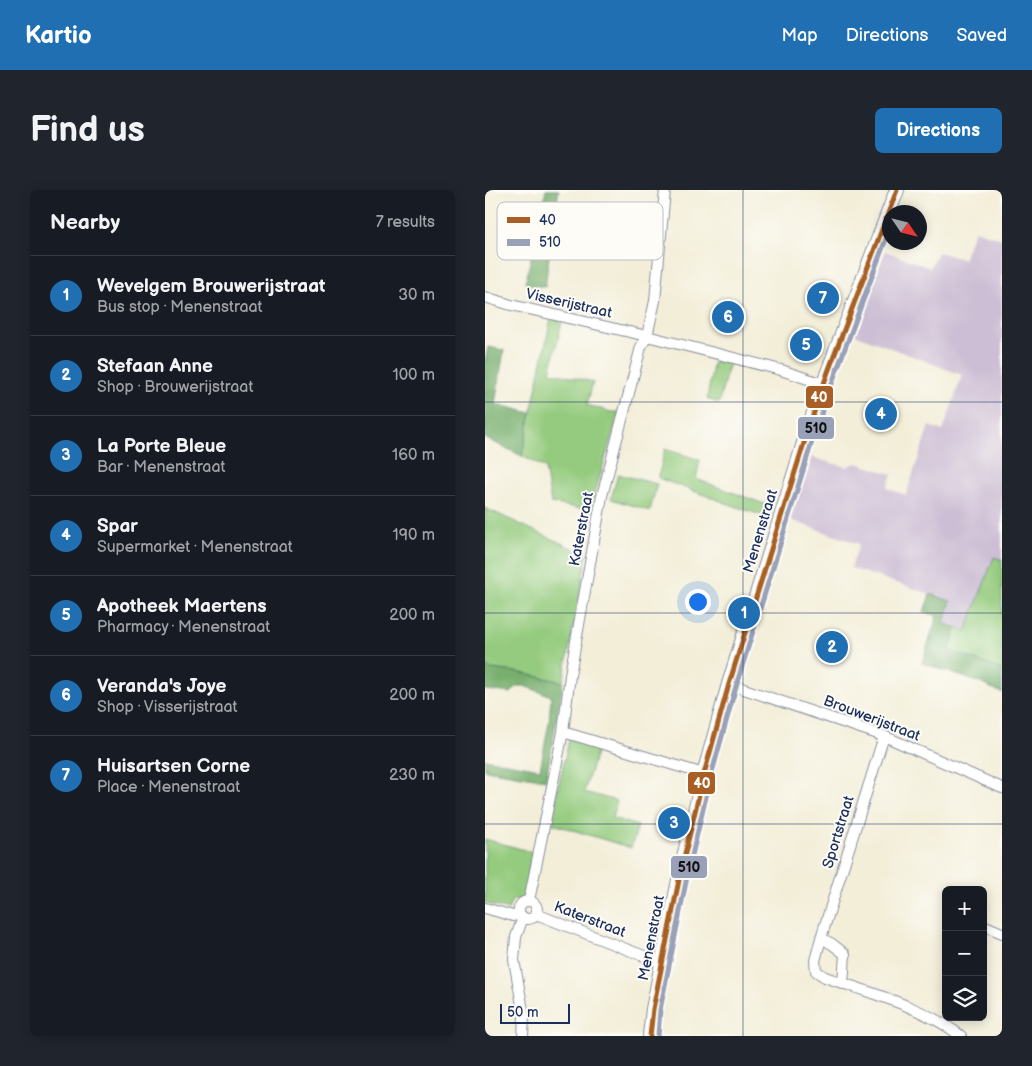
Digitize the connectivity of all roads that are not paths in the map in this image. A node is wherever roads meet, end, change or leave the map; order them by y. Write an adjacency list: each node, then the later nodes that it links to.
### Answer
1 (665, 190): 3 (street)
2 (897, 190): 7 (main road, Menenstraat)
3 (663, 212)
4 (659, 260): 6 (street)
5 (485, 297): 6 (street, Visserijstraat)
6 (647, 336): 7 (street, Visserijstraat); 9 (street, Katerstraat)
7 (823, 384): 8 (main road, Menenstraat)
8 (729, 684): 10 (street, Brouwerijstraat); 11 (main road, Menenstraat)
9 (563, 732): 11 (street); 13 (street, Katerstraat)
10 (883, 736): 12 (street, Brouwerijstraat); 19 (street, Sportstraat)
11 (704, 774): 20 (main road, Menenstraat)
12 (1002, 788)
13 (529, 901): 15 (street); 16 (street)
14 (485, 908): 16 (street)
15 (536, 914): 16 (street); 20 (street, Katerstraat)
16 (522, 916): 22 (street)
17 (987, 927): 18 (street)
18 (1002, 933)
19 (821, 938): 21 (street); 21 (street, Sportstraat)
20 (662, 963): 23 (main road, Menenstraat)
21 (843, 984): 24 (street, Sportstraat)
22 (523, 1036)
23 (650, 1036)
24 (961, 1036)

